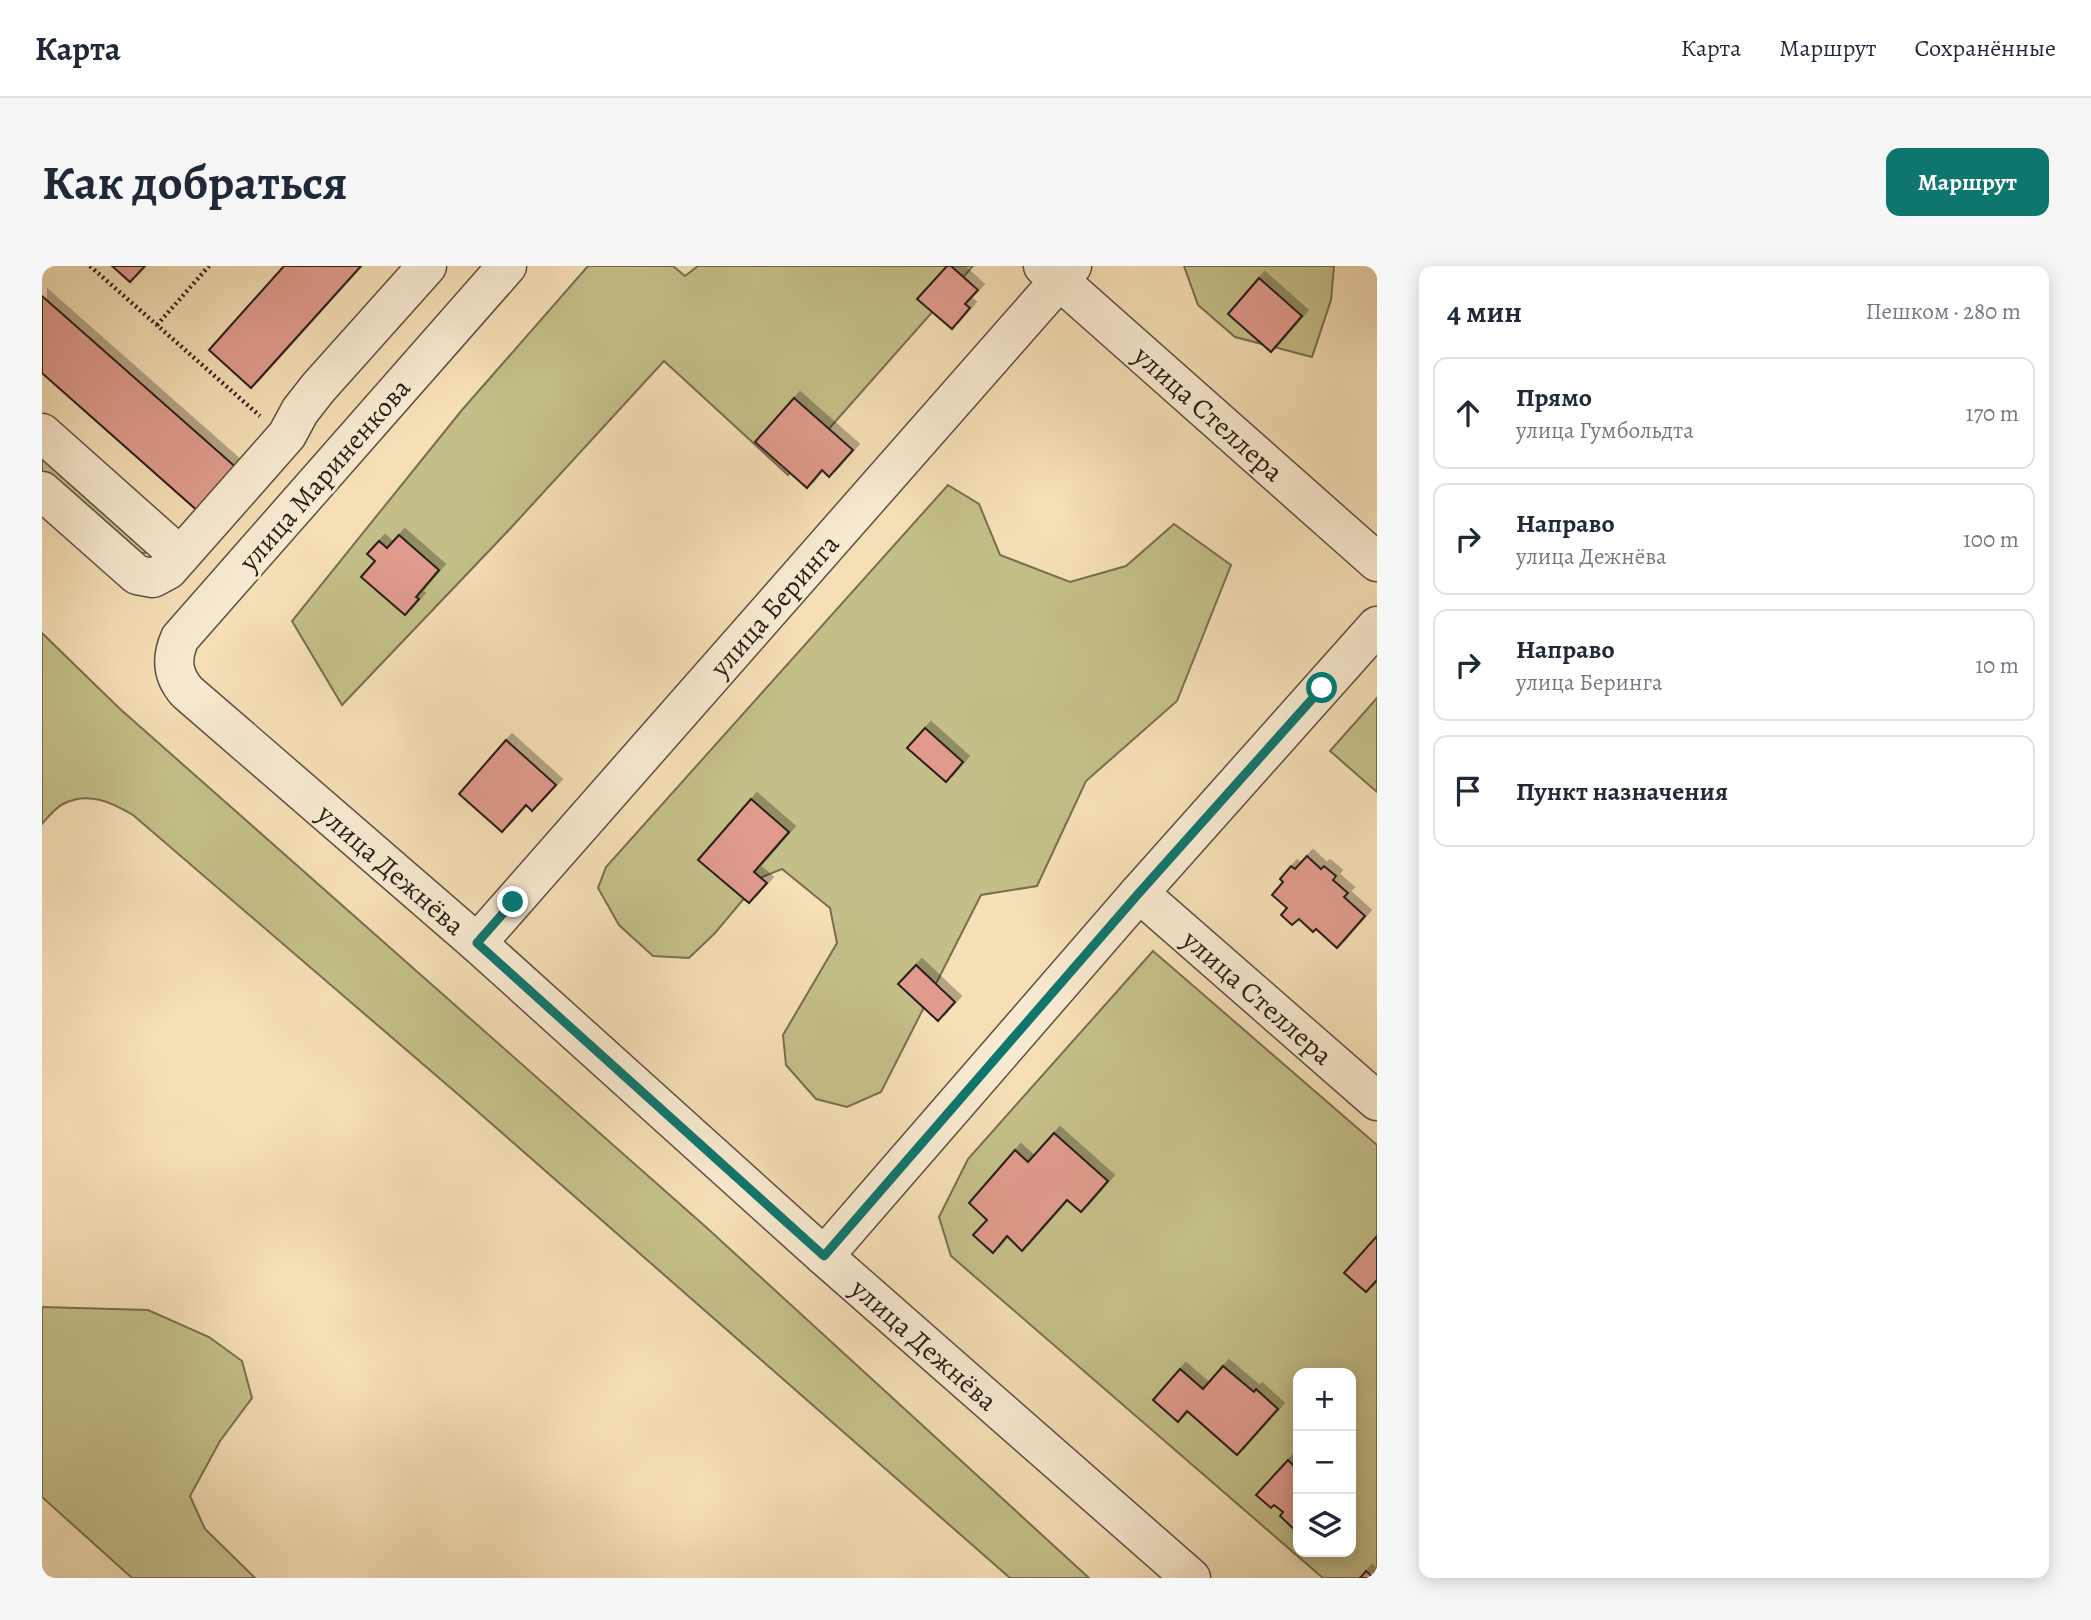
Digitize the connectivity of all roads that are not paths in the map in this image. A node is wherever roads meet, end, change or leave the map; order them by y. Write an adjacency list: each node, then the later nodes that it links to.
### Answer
1 (427, 266): 6 (street)
2 (507, 266): 9 (street, улица Мариненкова)
3 (1058, 271): 7 (street, улица Стеллера); 11 (street, улица Беринга)
4 (42, 433): 6 (street)
5 (42, 491): 6 (street)
6 (180, 556)
7 (1377, 562)
8 (1377, 626): 10 (street)
9 (187, 692): 11 (street, улица Дежнёва)
10 (1139, 893): 12 (street, улица Стеллера); 13 (street)
11 (477, 943): 13 (street, улица Дежнёва)
12 (1377, 1101)
13 (824, 1256): 14 (street, улица Дежнёва)
14 (1191, 1578)

